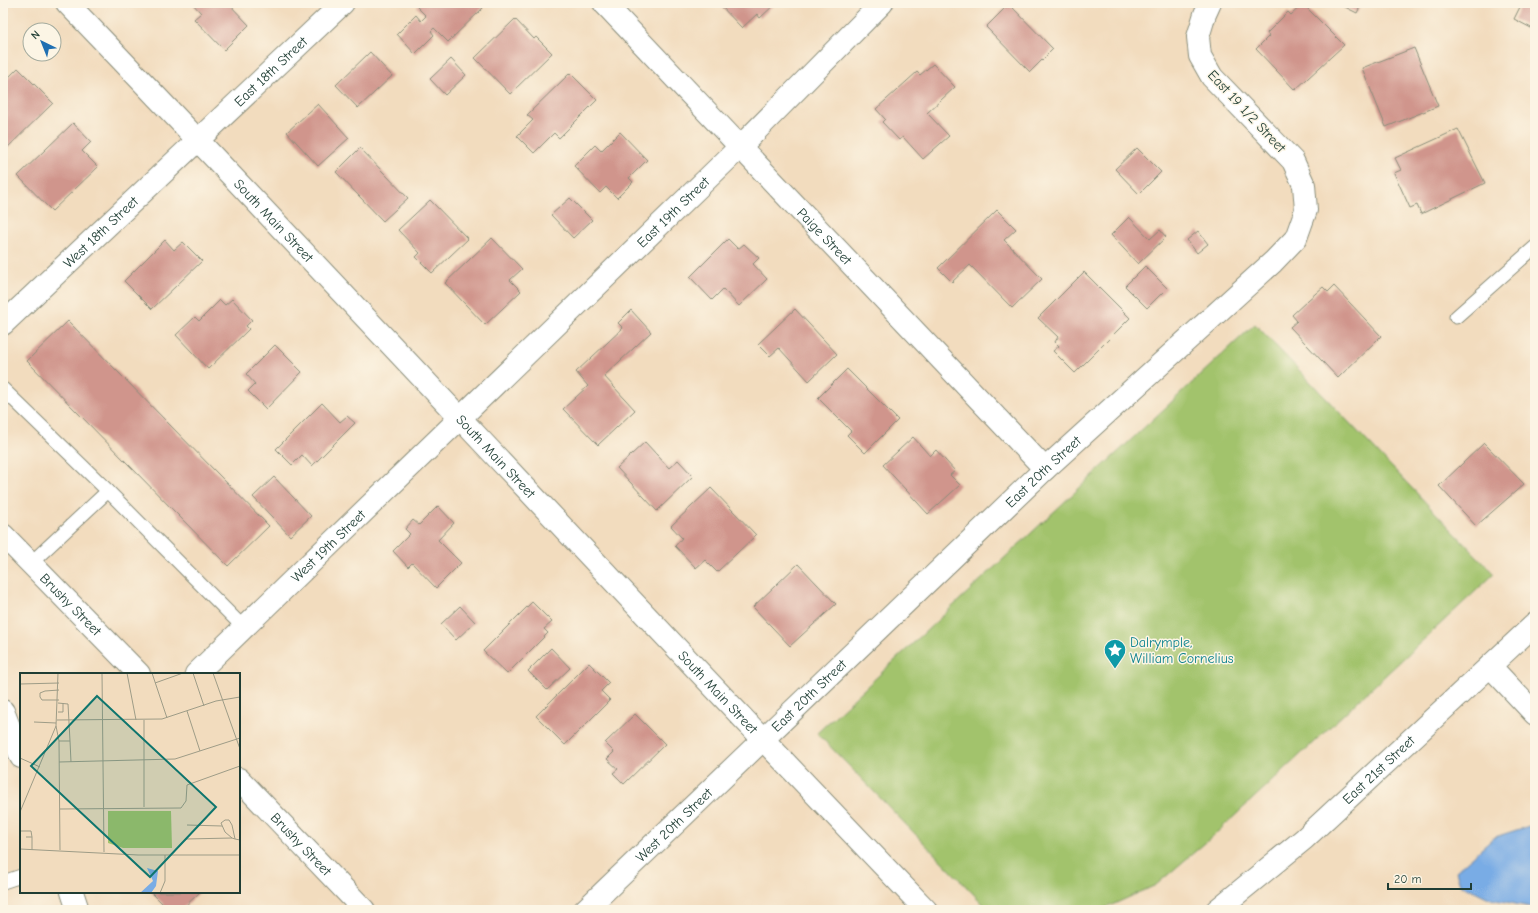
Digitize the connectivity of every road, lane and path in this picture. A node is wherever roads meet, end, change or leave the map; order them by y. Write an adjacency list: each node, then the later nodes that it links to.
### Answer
1 (67, 3): 6 (street, South Main Street)
2 (343, 3): 6 (street, East 18th Street)
3 (604, 3): 7 (street, Paige Street)
4 (882, 3): 7 (street, East 19th Street)
5 (1210, 3): 8 (street, East 19 1/2 Street)
6 (199, 141): 11 (street, West 18th Street); 13 (street, South Main Street)
7 (740, 147): 13 (street, East 19th Street); 14 (street, Paige Street)
8 (1305, 195): 14 (street, East 20th Street)
9 (1535, 247): 10 (lane)
10 (1456, 317)
11 (3, 324)
12 (3, 389): 15 (lane)
13 (460, 418): 19 (street, West 19th Street); 25 (street, South Main Street)
14 (1045, 469): 25 (street, East 20th Street)
15 (108, 491): 17 (lane); 19 (lane)
16 (3, 535): 17 (street, Brushy Street)
17 (31, 563): 21 (street, Brushy Street)
18 (1535, 624): 20 (street, East 21st Street)
19 (244, 628): 22 (street, West 19th Street)
20 (1490, 666): 24 (street); 35 (street, East 21st Street)
21 (138, 673)
22 (197, 673)
23 (3, 711): 26 (street)
24 (1535, 714)
25 (762, 740): 33 (street, West 20th Street); 34 (street, South Main Street)
26 (20, 754)
27 (240, 780): 32 (street, Brushy Street)
28 (20, 876): 29 (lane)
29 (3, 882)
30 (72, 893): 31 (street)
31 (78, 910)
32 (364, 910)
33 (586, 910)
34 (926, 910)
35 (1217, 910)

